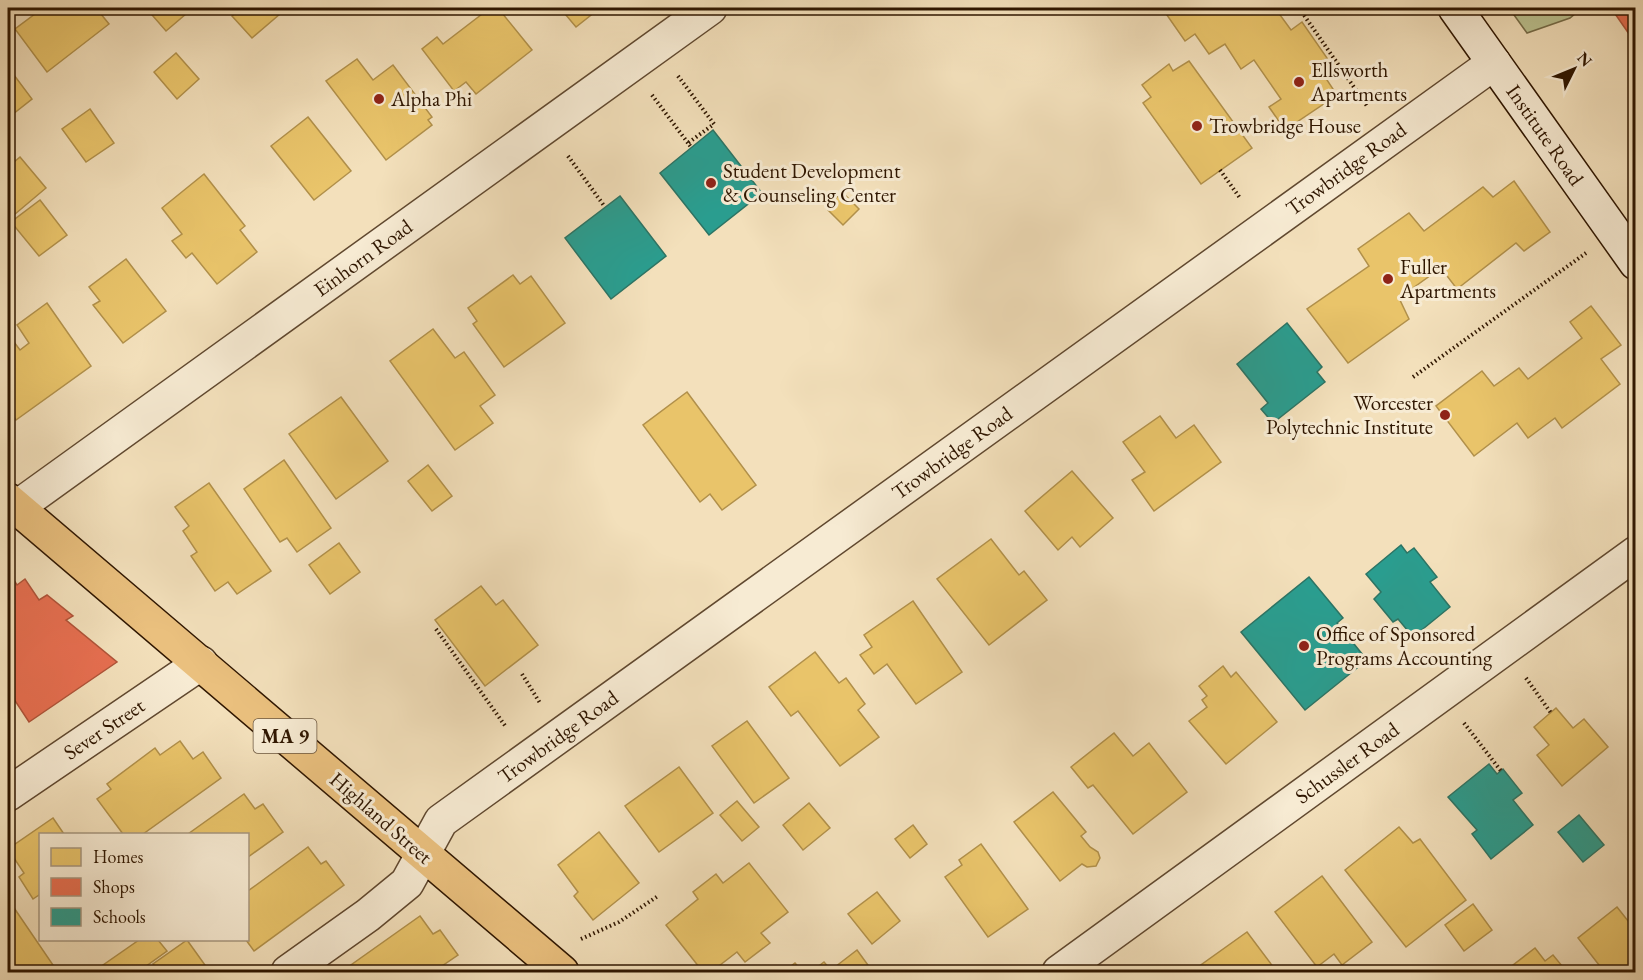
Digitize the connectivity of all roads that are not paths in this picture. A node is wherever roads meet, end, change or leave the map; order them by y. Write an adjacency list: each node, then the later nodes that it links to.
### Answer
1 (710, 8): 5 (street, Einhorn Road)
2 (1455, 8): 3 (street, Institute Road)
3 (1494, 63): 4 (street, Institute Road); 9 (street, Trowbridge Road)
4 (1635, 263)
5 (12, 504): 7 (highway, Highland Street / MA 9)
6 (1635, 553): 12 (street, Schussler Road)
7 (201, 663): 8 (street, Sever Street); 9 (highway, Highland Street / MA 9)
8 (8, 794)
9 (423, 854): 10 (street, Trowbridge Road); 11 (highway, Highland Street / MA 9)
10 (288, 972)
11 (562, 972)
12 (1059, 972)

